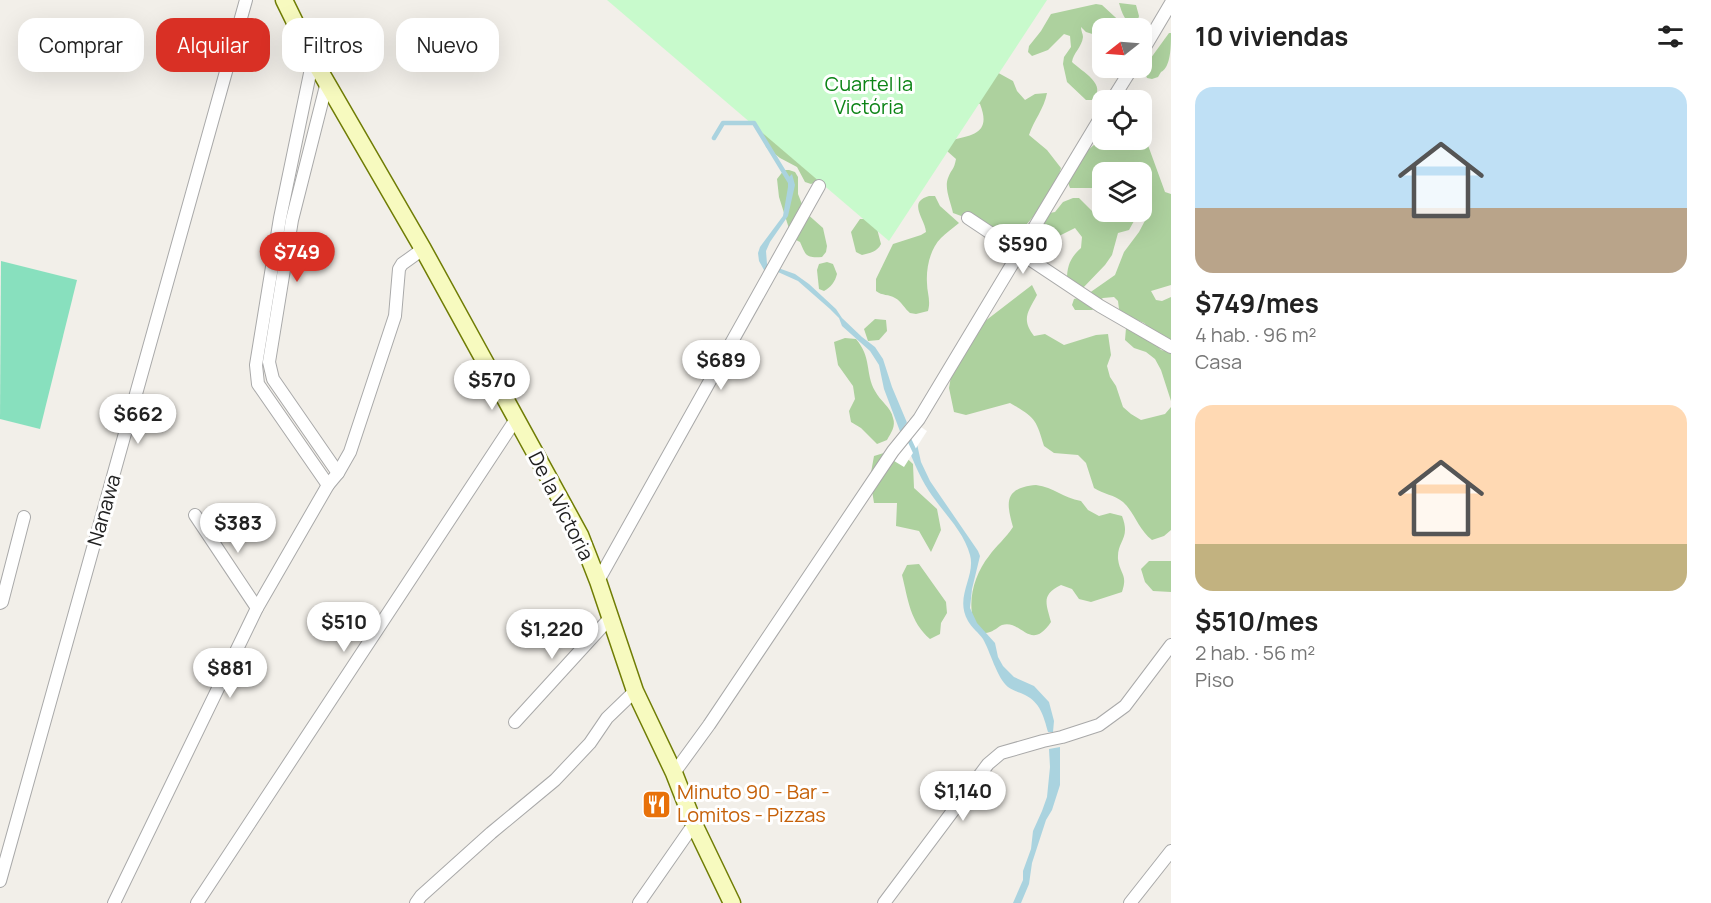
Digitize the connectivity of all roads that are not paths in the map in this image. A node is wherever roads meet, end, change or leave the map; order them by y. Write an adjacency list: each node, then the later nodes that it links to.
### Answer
1 (246, 0): 32 (street, Nanawa)
2 (284, 0): 4 (main road, De la Victoria)
3 (1171, 3): 5 (street)
4 (293, 18)
5 (1152, 34)
6 (310, 72): 16 (street)
7 (321, 72): 8 (main road, De la Victoria)
8 (327, 82): 12 (main road, De la Victoria); 15 (street)
9 (1092, 133): 13 (street)
10 (819, 186): 22 (street)
11 (968, 218): 13 (street)
12 (423, 249): 17 (main road, De la Victoria); 18 (street)
13 (1020, 252): 14 (street); 29 (street)
14 (1171, 347)
15 (273, 379): 16 (street); 18 (street)
16 (258, 384): 19 (street)
17 (516, 419): 22 (main road, De la Victoria); 34 (street)
18 (338, 473): 19 (street)
19 (328, 485): 24 (street)
20 (195, 515): 24 (street)
21 (24, 517): 23 (street)
22 (598, 581): 25 (main road, De la Victoria)
23 (0, 603)
24 (257, 608): 33 (street)
25 (610, 618): 27 (main road, De la Victoria); 28 (street)
26 (1171, 645): 38 (street)
27 (635, 691): 29 (main road, De la Victoria); 35 (street)
28 (515, 722)
29 (674, 773): 30 (main road, De la Victoria)
30 (694, 824): 36 (street); 37 (main road, De la Victoria)
31 (1171, 851): 39 (street)
32 (0, 881)
33 (114, 903)
34 (197, 903)
35 (416, 903)
36 (639, 903)
37 (732, 903)
38 (884, 903)
39 (1130, 903)

